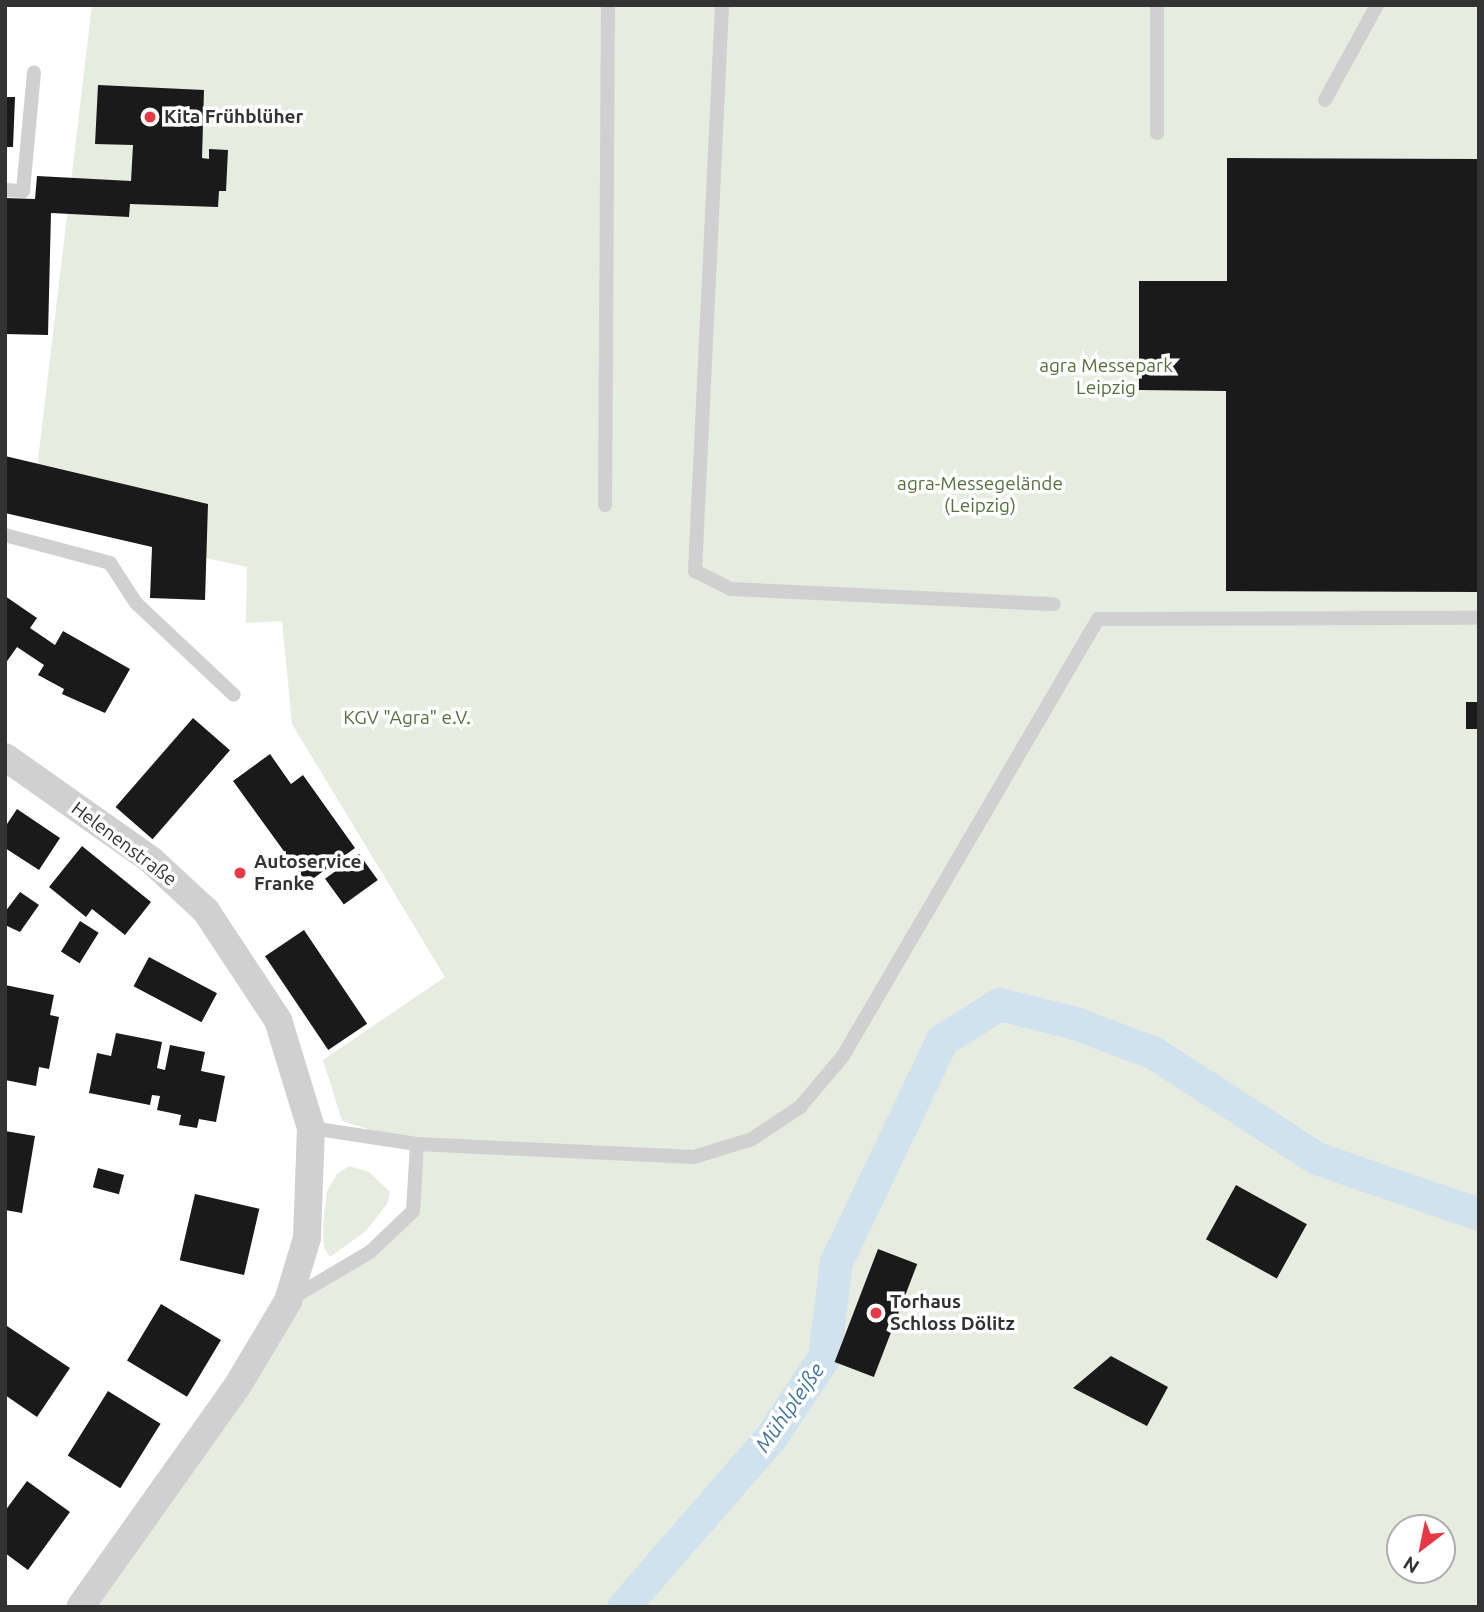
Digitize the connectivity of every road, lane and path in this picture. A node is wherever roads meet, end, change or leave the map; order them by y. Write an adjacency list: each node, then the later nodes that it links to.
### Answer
1 (608, 5): 9 (lane)
2 (722, 5): 11 (lane)
3 (1157, 5): 7 (lane)
4 (1377, 5): 6 (lane)
5 (34, 73): 8 (lane)
6 (1325, 100)
7 (1157, 133)
8 (5, 190)
9 (605, 505)
10 (5, 535): 13 (lane)
11 (1055, 604)
12 (1479, 618): 16 (lane)
13 (234, 695)
14 (5, 757): 15 (street, Helenenstraße)
15 (311, 1128): 16 (lane); 17 (street, Helenenstraße)
16 (416, 1144): 17 (lane)
17 (288, 1301): 18 (street, Helenenstraße)
18 (84, 1605)

